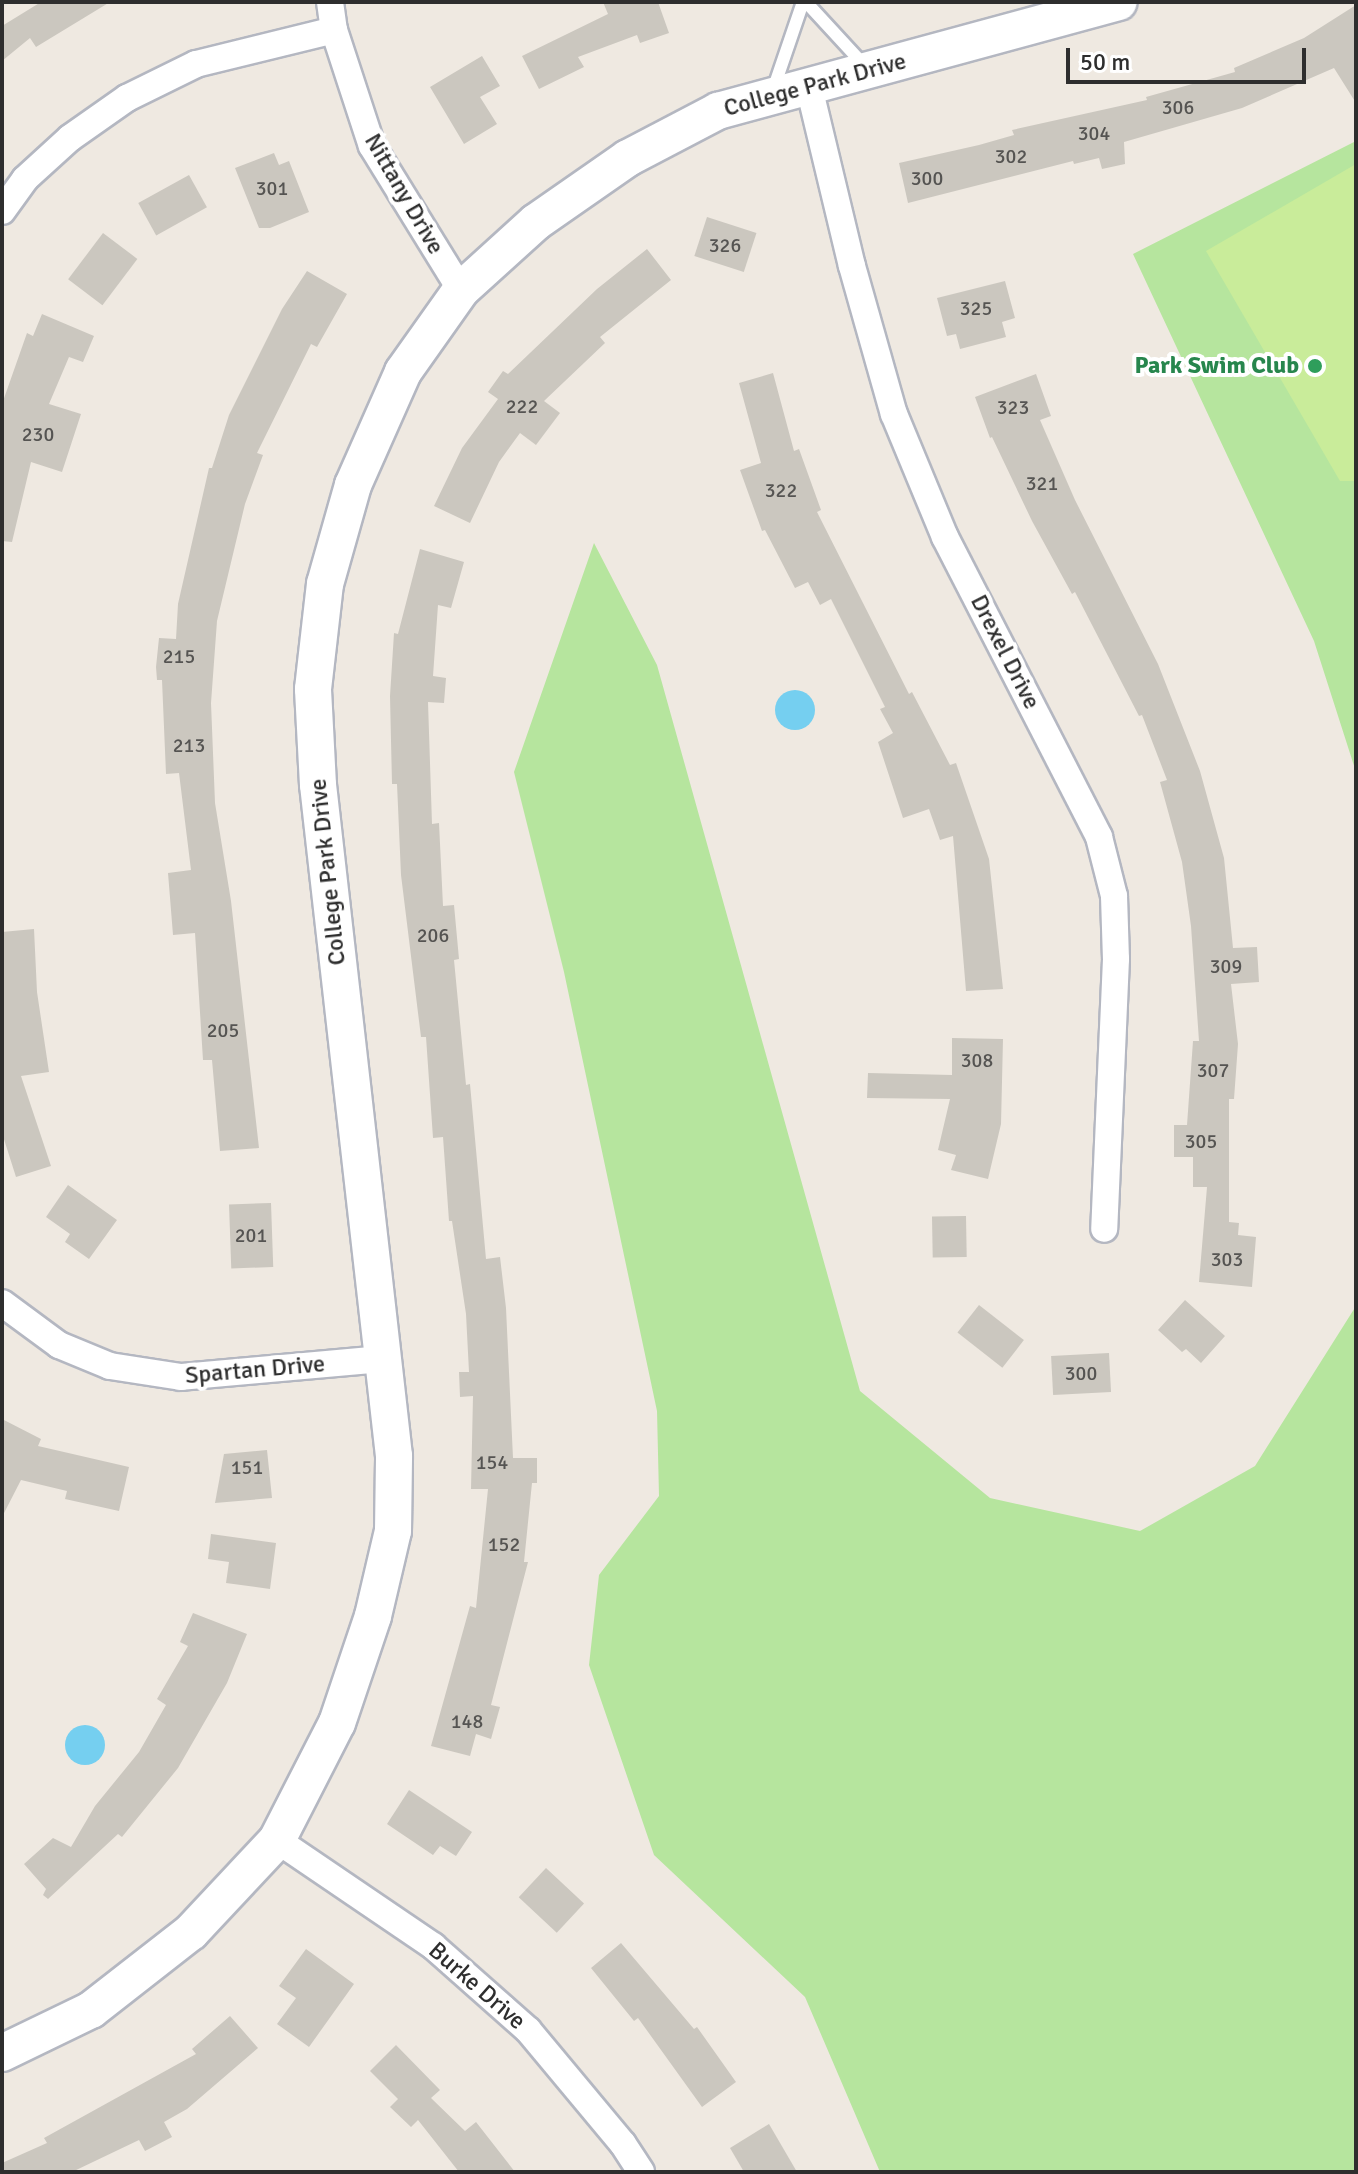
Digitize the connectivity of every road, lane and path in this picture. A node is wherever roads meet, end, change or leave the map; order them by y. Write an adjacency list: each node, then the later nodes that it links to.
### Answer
1 (330, 2): 4 (street, Nittany Drive)
2 (805, 2): 5 (lane); 7 (lane)
3 (1118, 2): 5 (street, College Park Drive)
4 (334, 30): 8 (street); 9 (street, Nittany Drive)
5 (869, 71): 6 (street, College Park Drive)
6 (809, 87): 7 (street, College Park Drive); 10 (street, Drexel Drive)
7 (771, 97): 9 (street, College Park Drive)
8 (2, 211)
9 (461, 290): 12 (street, College Park Drive)
10 (1104, 1229)
11 (2, 1303): 12 (street, Spartan Drive)
12 (383, 1359): 13 (street, College Park Drive)
13 (277, 1840): 14 (street, College Park Drive); 15 (street, Burke Drive)
14 (2, 2053)
15 (641, 2172)

